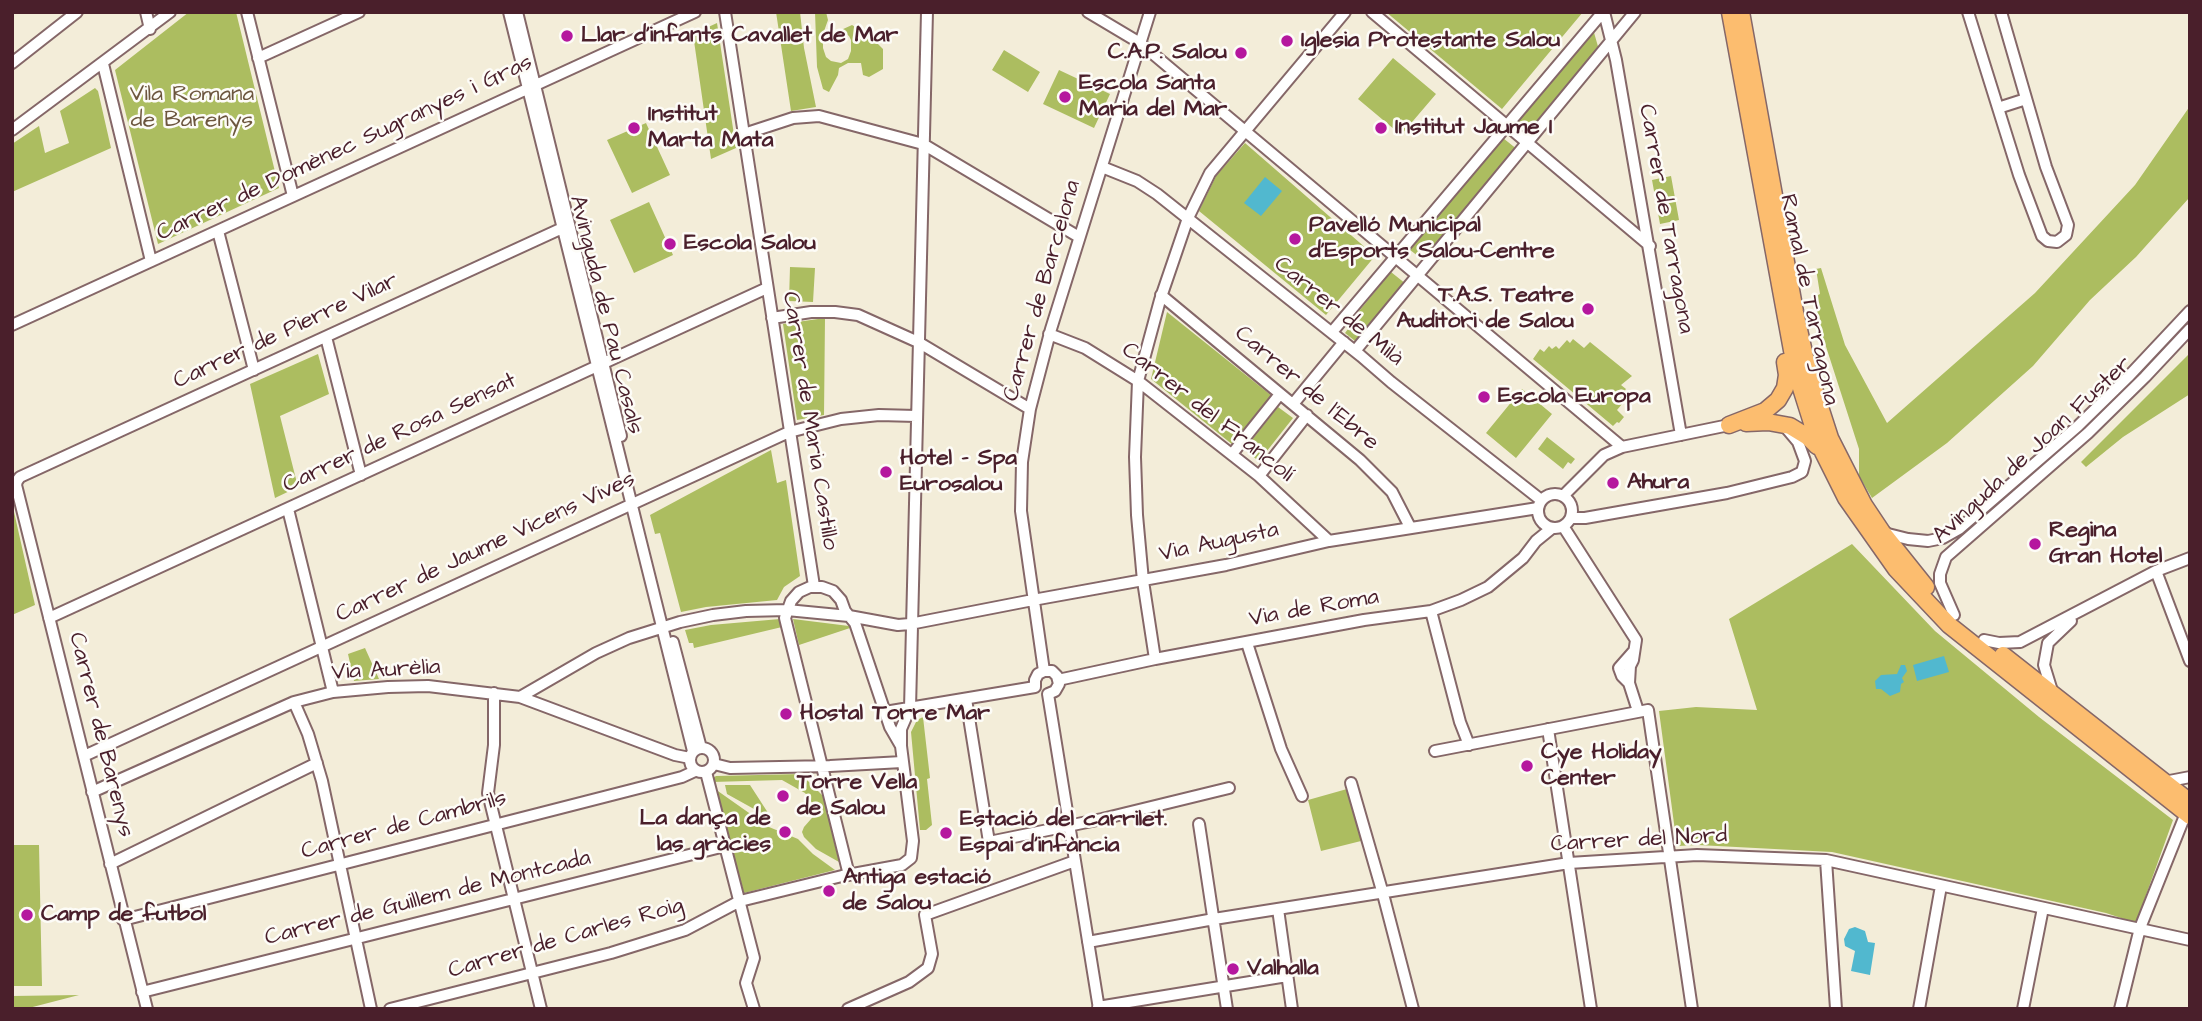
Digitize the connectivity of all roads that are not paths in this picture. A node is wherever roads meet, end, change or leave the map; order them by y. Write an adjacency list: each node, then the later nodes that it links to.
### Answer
1 (77, 12): 25 (street)
2 (146, 12): 21 (street)
3 (170, 12): 21 (street)
4 (247, 12): 24 (street)
5 (359, 12): 24 (street)
6 (509, 12): 27 (street, Avinguda de Pau Casals)
7 (517, 12): 27 (street, Avinguda de Pau Casals)
8 (695, 12): 27 (street, Carrer de Domènec Sugranyes i Gras)
9 (725, 12): 33 (street, Carrer de Maria Castillo)
10 (927, 12): 35 (street)
11 (1088, 12): 23 (street)
12 (1150, 12): 23 (street, Carrer de Barcelona)
13 (1345, 12): 32 (street)
14 (1372, 12): 30 (street)
15 (1603, 12): 22 (street, Carrer de Tarragona); 30 (street)
16 (1635, 12): 22 (street)
17 (1730, 12): 46 (main road, Ramal de Tarragona)
18 (1741, 12): 78 (main road, Ramal de Tarragona)
19 (1968, 12): 29 (street)
20 (2001, 12): 28 (street)
21 (150, 29): 26 (street)
22 (1611, 41): 34 (street); 42 (street, Carrer de Tarragona)
23 (1140, 43): 32 (street); 36 (street, Carrer de Barcelona)
24 (258, 58): 37 (street)
25 (12, 63)
26 (103, 64): 31 (street); 44 (street)
27 (531, 86): 37 (street, Carrer de Domènec Sugranyes i Gras); 39 (street, Avinguda de Pau Casals)
28 (2026, 99): 29 (street); 29 (street)
29 (1998, 108)
30 (1507, 127): 34 (street); 43 (street)
31 (12, 130)
32 (1245, 131): 38 (street); 43 (street)
33 (744, 134): 35 (street); 47 (street, Carrer de Maria Castillo)
34 (1526, 142): 42 (street); 45 (street)
35 (923, 144): 41 (street); 56 (street)
36 (1102, 167): 38 (street, Carrer de Milà); 41 (street, Carrer de Barcelona)
37 (293, 196): 40 (street, Carrer de Domènec Sugranyes i Gras)
38 (1188, 219): 48 (street); 53 (street, Carrer de Milà)
39 (566, 226): 55 (street, Carrer de Pierre Vilar); 59 (street, Avinguda de Pau Casals)
40 (218, 231): 44 (street, Carrer de Domènec Sugranyes i Gras); 60 (street)
41 (1079, 237): 54 (street, Carrer de Barcelona)
42 (1650, 246): 71 (street, Carrer de Tarragona)
43 (1396, 258): 45 (street); 53 (street)
44 (151, 261): 51 (street, Carrer de Domènec Sugranyes i Gras)
45 (1417, 275): 58 (street); 72 (street)
46 (1778, 281): 64 (main road); 73 (main road, Ramal de Tarragona)
47 (767, 288): 50 (street, Carrer de Maria Castillo); 59 (street, Carrer de Rosa Sensat)
48 (1161, 295): 61 (street); 62 (street, Carrer de l'Ebre)
49 (2190, 311): 85 (street, Avinguda de Joan Fuster)
50 (772, 318): 56 (street); 70 (street, Carrer de Maria Castillo)
51 (12, 325)
52 (2190, 329): 95 (street, Avinguda de Joan Fuster)
53 (1332, 332): 57 (street, Carrer de Milà)
54 (1049, 334): 61 (street, Carrer del Francolí); 65 (street, Carrer de Barcelona)
55 (326, 337): 60 (street, Carrer de Pierre Vilar); 75 (street)
56 (918, 342): 65 (street); 67 (street)
57 (1344, 342): 58 (street, Carrer de Milà); 63 (street)
58 (1355, 351): 81 (street, Carrer de Milà)
59 (600, 366): 75 (street, Carrer de Rosa Sensat); 80 (street, Avinguda de Pau Casals)
60 (254, 370): 77 (street, Carrer de Pierre Vilar)
61 (1138, 381): 74 (street, Carrer del Francolí); 89 (street)
62 (1280, 394): 63 (street, Carrer de l'Ebre); 74 (street)
63 (1293, 404): 66 (street, Carrer de l'Ebre)
64 (1773, 406): 68 (main road); 69 (street)
65 (1030, 409): 91 (street, Carrer de Barcelona)
66 (1307, 415): 76 (street); 84 (street, Carrer de l'Ebre)
67 (916, 416): 70 (street, Carrer de Jaume Vicens Vives); 98 (street)
68 (1729, 425): 69 (main road); 71 (street)
69 (1784, 427): 73 (main road); 83 (street)
70 (789, 432): 80 (street, Carrer de Jaume Vicens Vives); 90 (street, Carrer de Maria Castillo)
71 (1681, 435): 72 (street)
72 (1622, 447): 79 (street)
73 (1822, 452): 78 (main road, Ramal de Tarragona)
74 (1232, 454): 76 (street, Carrer del Francolí)
75 (360, 475): 82 (street, Carrer de Rosa Sensat)
76 (1259, 476): 86 (street, Carrer del Francolí)
77 (20, 477): 97 (street, Carrer de Barenys)
78 (1845, 484): 85 (main road, Ramal de Tarragona)
79 (1563, 496): 81 (street); 83 (street)
80 (634, 503): 99 (street, Avinguda de Pau Casals); 102 (street, Carrer de Jaume Vicens Vives)
81 (1540, 504): 83 (street); 84 (street, Via Augusta)
82 (288, 509): 97 (street, Carrer de Rosa Sensat); 102 (street)
83 (1562, 524): 93 (street, Via de Roma); 116 (street)
84 (1410, 527): 86 (street, Via Augusta)
85 (1876, 530): 95 (main road, Ramal de Tarragona); 134 (main road, Ramal de Tarragona)
86 (1329, 541): 89 (street, Via Augusta)
87 (2190, 558): 88 (street)
88 (2156, 571): 94 (street); 104 (street)
89 (1143, 581): 91 (street, Via Augusta); 103 (street)
90 (814, 586): 92 (street); 96 (street)
91 (1033, 600): 98 (street, Via Augusta); 105 (street, Carrer de Barcelona)
92 (787, 610): 96 (street, Via Augusta); 99 (street, Via Augusta); 126 (street)
93 (1431, 611): 101 (street, Via de Roma); 119 (street)
94 (2080, 611): 100 (street); 112 (street)
95 (1954, 615): 100 (main road, Ramal de Tarragona)
96 (849, 616): 98 (street, Via Augusta); 117 (street)
97 (49, 618): 123 (street, Carrer de Barenys)
98 (910, 624): 115 (street)
99 (664, 626): 111 (street, Via Augusta); 122 (street, Avinguda de Pau Casals)
100 (1984, 639): 112 (main road, Ramal de Tarragona)
101 (1247, 643): 103 (street, Via de Roma); 133 (street)
102 (322, 646): 108 (street); 123 (street, Carrer de Jaume Vicens Vives)
103 (1155, 659): 106 (street, Via de Roma)
104 (2190, 661)
105 (1044, 671): 106 (street); 107 (street)
106 (1058, 680): 110 (street)
107 (1035, 687): 110 (street); 113 (street)
108 (333, 692): 109 (street, Via Aurèlia); 114 (street, Via Aurèlia)
109 (494, 693): 111 (street, Via Aurèlia); 135 (street)
110 (1048, 694): 136 (street)
111 (520, 697): 122 (street, Via Aurèlia)
112 (2056, 698): 129 (main road, Ramal de Tarragona)
113 (966, 699): 115 (street); 136 (street)
114 (294, 702): 125 (street); 132 (street, Via Aurèlia)
115 (910, 708): 117 (street); 120 (street)
116 (1643, 710): 118 (street); 139 (street)
117 (886, 712): 120 (street)
118 (1548, 729): 119 (street); 142 (street)
119 (1469, 745): 121 (street)
120 (901, 746): 124 (street)
121 (1435, 751)
122 (695, 752): 127 (street); 127 (street)
123 (84, 756): 132 (street, Carrer de Barenys)
124 (902, 762): 126 (street); 145 (street, Carrer de Carles Roig)
125 (317, 763): 143 (street); 144 (street)
126 (821, 766): 127 (street); 145 (street)
127 (705, 769): 135 (street, Carrer de Cambrils); 138 (street)
128 (2190, 777): 129 (street)
129 (2164, 782): 134 (main road, Ramal de Tarragona)
130 (1350, 783): 147 (street)
131 (1230, 788): 136 (street)
132 (92, 792): 143 (street, Carrer de Barenys)
133 (1302, 796)
134 (2188, 811): 154 (street)
135 (496, 824): 144 (street, Carrer de Cambrils); 148 (street)
136 (1069, 824): 141 (street)
137 (1199, 824): 152 (street)
138 (724, 846): 148 (street, Carrer de Guillem de Montcada); 149 (street)
139 (1670, 856): 140 (street, Carrer del Nord); 142 (street, Carrer del Nord); 172 (street)
140 (1826, 860): 146 (street, Carrer del Nord); 173 (street)
141 (1075, 861): 157 (street); 163 (street)
142 (1569, 863): 147 (street, Carrer del Nord); 171 (street)
143 (110, 864): 153 (street, Carrer de Barenys)
144 (340, 865): 153 (street, Carrer de Cambrils); 155 (street)
145 (849, 875): 149 (street, Carrer de Carles Roig)
146 (1941, 886): 150 (street, Carrer del Nord); 174 (street)
147 (1383, 894): 151 (street, Carrer del Nord); 170 (street)
148 (516, 899): 155 (street, Carrer de Guillem de Montcada); 158 (street)
149 (740, 901): 158 (street, Carrer de Carles Roig); 167 (street)
150 (2043, 908): 154 (street, Carrer del Nord); 175 (street)
151 (1278, 909): 152 (street, Carrer del Nord); 159 (street)
152 (1214, 919): 157 (street, Carrer del Nord); 160 (street)
153 (124, 920): 161 (street, Carrer de Barenys)
154 (2140, 928): 156 (street, Carrer del Nord); 176 (street)
155 (356, 939): 161 (street, Carrer de Guillem de Montcada); 165 (street)
156 (2190, 940)
157 (1088, 942): 164 (street)
158 (533, 972): 162 (street); 166 (street, Carrer de Carles Roig)
159 (1287, 975): 160 (street); 169 (street)
160 (1224, 986): 164 (street); 168 (street)
161 (145, 1003)
162 (541, 1008)
163 (854, 1008)
164 (1098, 1008)
165 (371, 1009)
166 (390, 1009)
167 (754, 1009)
168 (1227, 1009)
169 (1292, 1009)
170 (1413, 1009)
171 (1591, 1009)
172 (1692, 1009)
173 (1836, 1009)
174 (1919, 1009)
175 (2023, 1009)
176 (2120, 1009)

